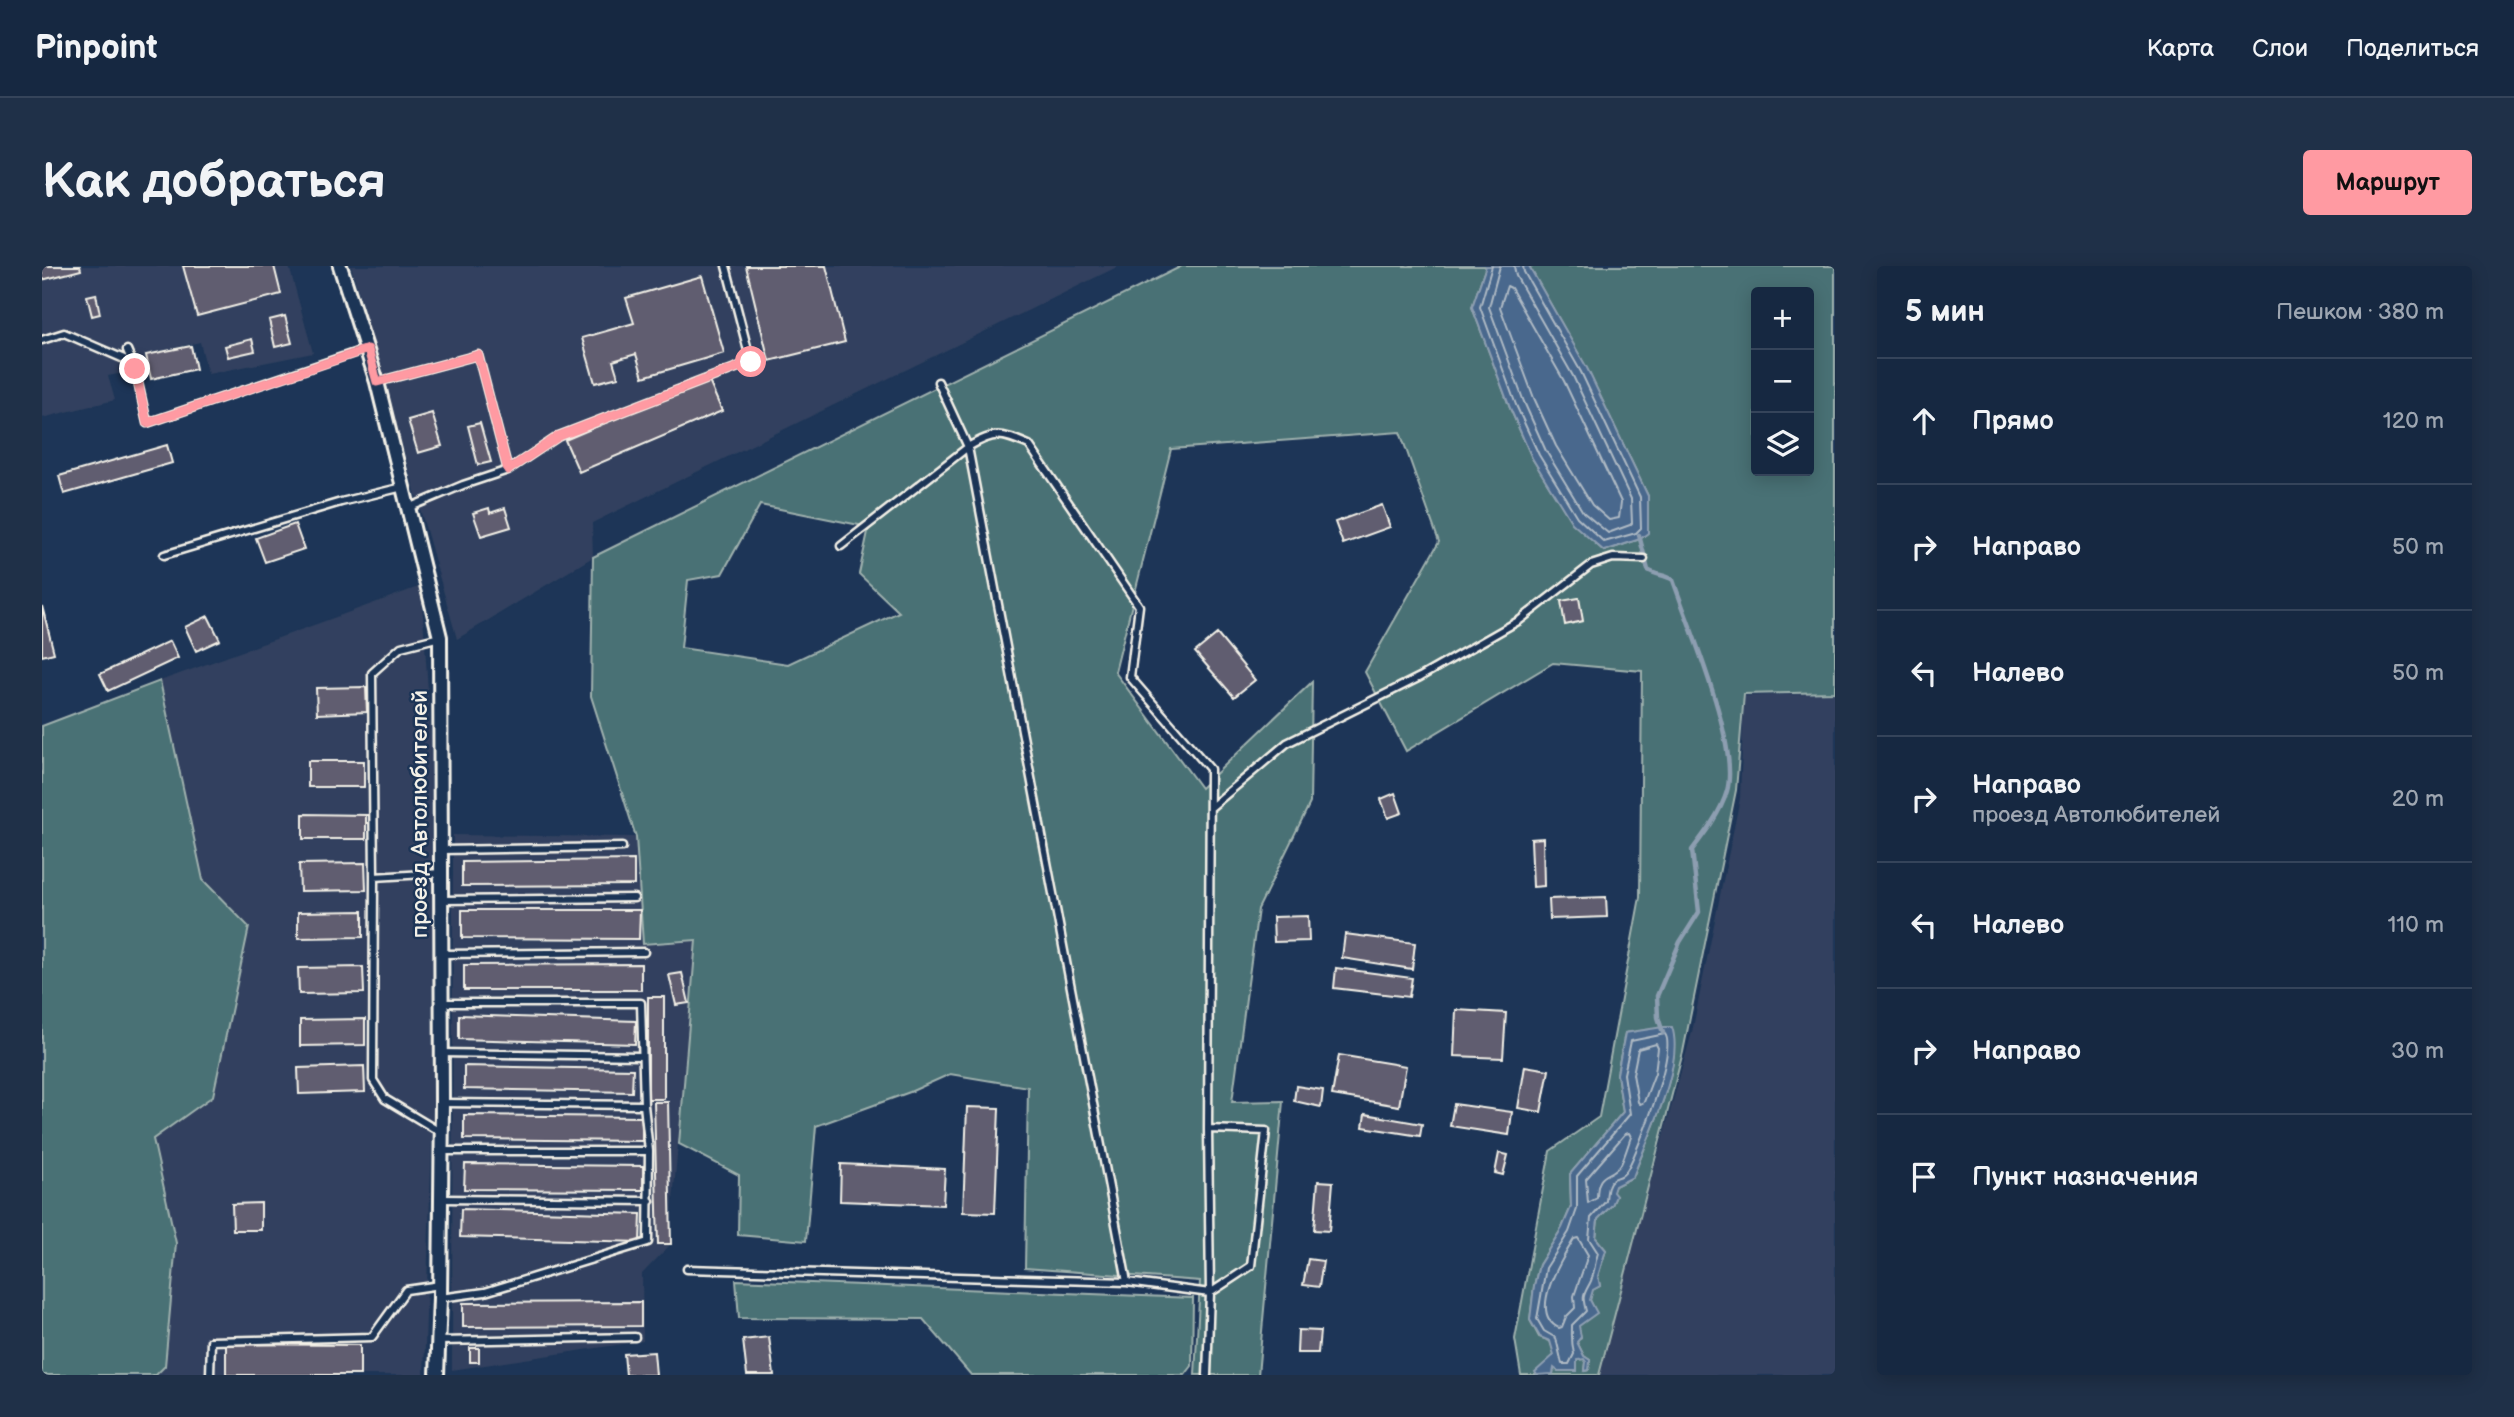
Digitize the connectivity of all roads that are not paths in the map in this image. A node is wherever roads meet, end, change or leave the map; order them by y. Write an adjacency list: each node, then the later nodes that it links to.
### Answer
1 (340, 266): 4 (street, проезд Автолюбителей)
2 (726, 266): 10 (lane)
3 (42, 340): 6 (lane)
4 (368, 349): 6 (lane); 7 (street, проезд Автолюбителей)
5 (127, 350): 6 (lane)
6 (131, 362)
7 (377, 382): 10 (lane); 11 (street, проезд Автолюбителей)
8 (938, 382): 9 (lane)
9 (968, 447): 13 (lane); 17 (lane); 38 (lane)
10 (508, 470): 12 (lane)
11 (403, 487): 12 (street, проезд Автолюбителей); 14 (lane)
12 (408, 508): 16 (street, проезд Автолюбителей)
13 (841, 546)
14 (164, 555)
15 (1644, 559): 17 (lane)
16 (440, 637): 19 (street, проезд Автолюбителей); 21 (lane)
17 (1210, 808): 31 (lane)
18 (622, 847): 19 (lane)
19 (442, 850): 20 (street, проезд Автолюбителей)
20 (442, 873): 21 (lane); 23 (street, проезд Автолюбителей)
21 (374, 877): 32 (lane)
22 (634, 898): 23 (lane)
23 (442, 900): 25 (street, проезд Автолюбителей)
24 (644, 952): 25 (lane)
25 (442, 954): 26 (street, проезд Автолюбителей)
26 (442, 1003): 27 (street, проезд Автолюбителей); 28 (lane)
27 (442, 1053): 28 (lane); 29 (street, проезд Автолюбителей)
28 (641, 1056): 30 (lane)
29 (442, 1103): 30 (lane); 32 (street, проезд Автолюбителей)
30 (644, 1105): 34 (lane)
31 (1208, 1129): 40 (lane); 40 (lane)
32 (442, 1133): 33 (street, проезд Автолюбителей)
33 (442, 1151): 34 (lane); 35 (street, проезд Автолюбителей)
34 (649, 1151): 36 (lane)
35 (441, 1199): 36 (lane); 39 (street, проезд Автолюбителей)
36 (650, 1201): 39 (lane)
37 (687, 1269): 38 (lane)
38 (1127, 1282): 40 (lane)
39 (440, 1292): 42 (street, проезд Автолюбителей); 44 (lane)
40 (1210, 1293): 43 (lane)
41 (635, 1337): 42 (lane)
42 (439, 1341): 45 (street, проезд Автолюбителей)
43 (1206, 1373)
44 (209, 1375)
45 (437, 1375)

